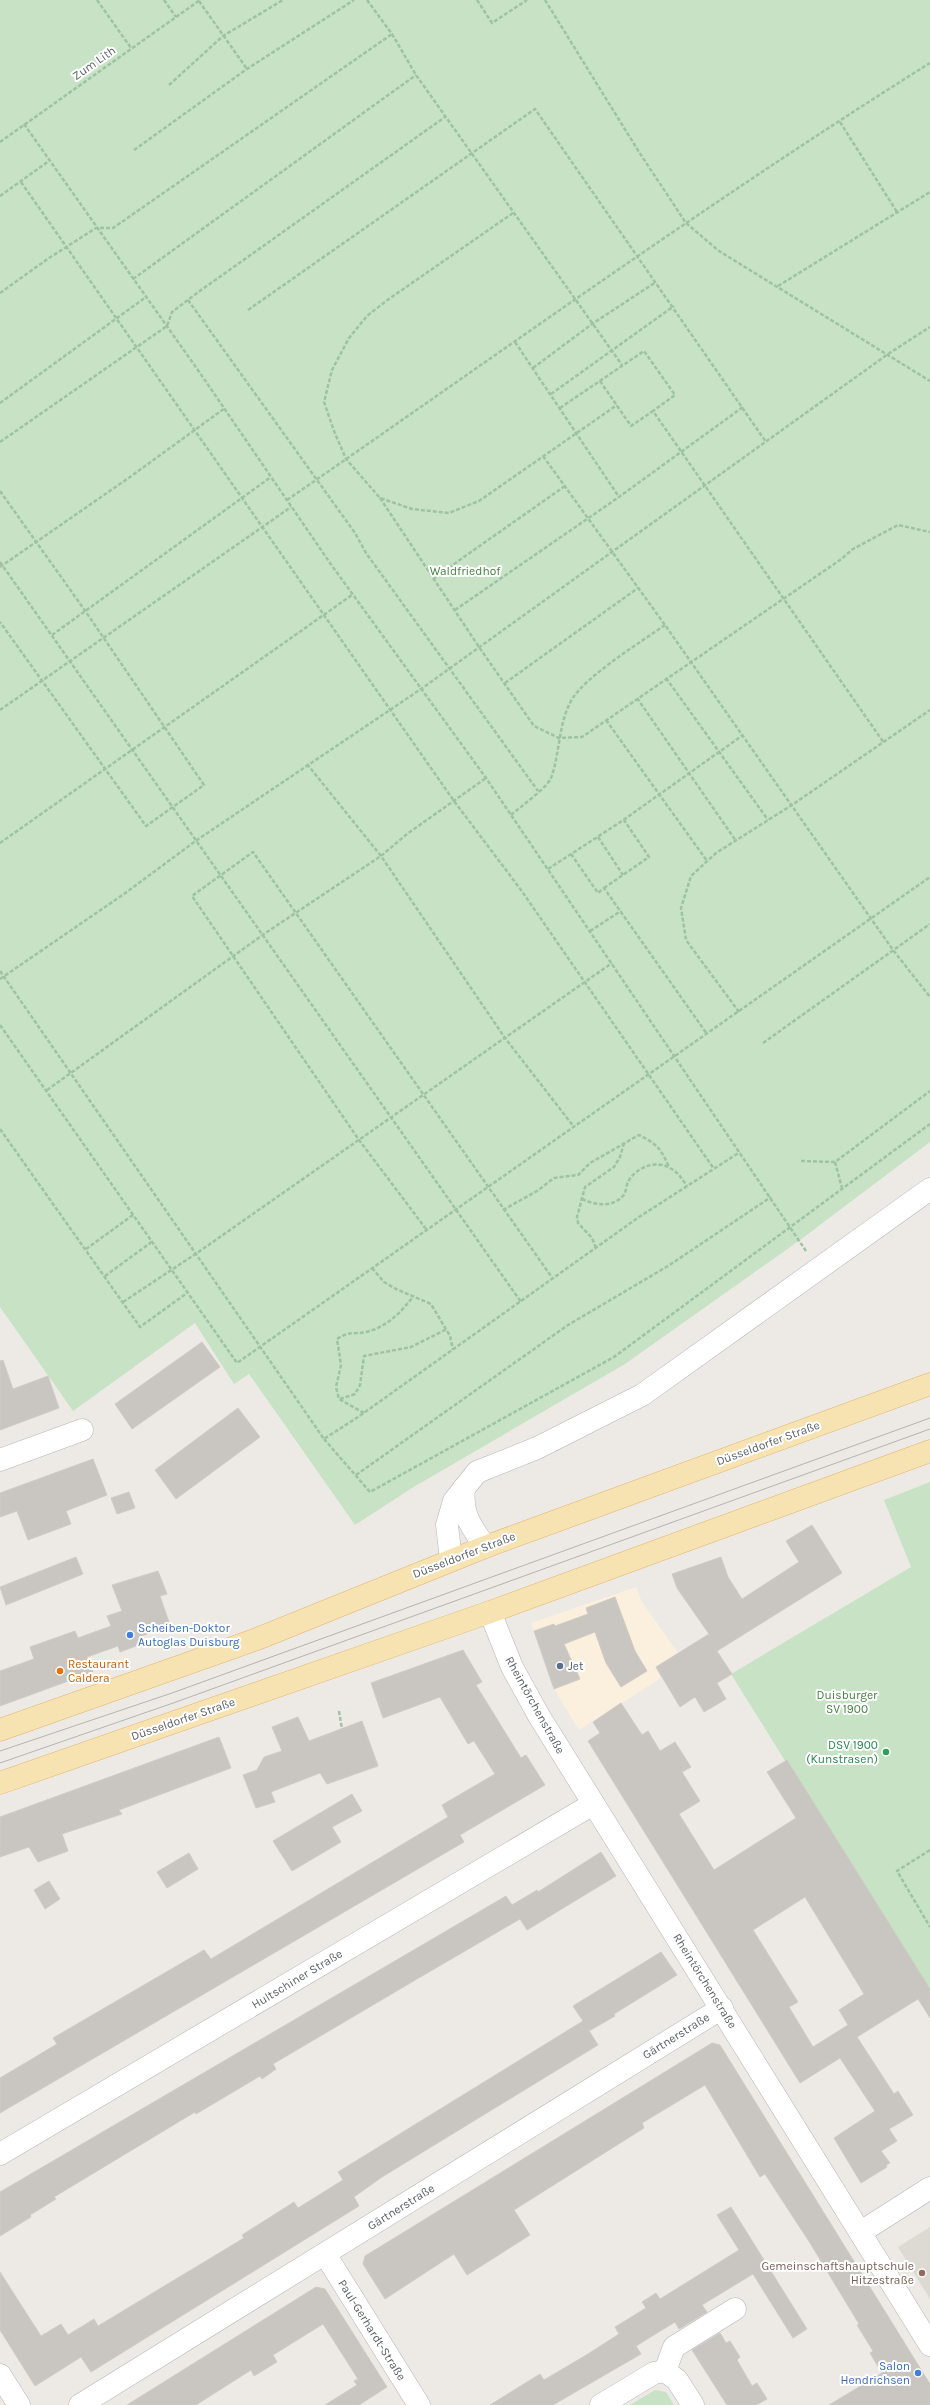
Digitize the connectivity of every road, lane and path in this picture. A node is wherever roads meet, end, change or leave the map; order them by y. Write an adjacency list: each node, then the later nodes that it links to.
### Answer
1 (97, 0): 13 (path)
2 (164, 0): 10 (path)
3 (199, 0): 10 (path, Zum Lith); 12 (path)
4 (284, 0): 12 (path)
5 (354, 0): 15 (path)
6 (367, 0): 11 (path)
7 (477, 0): 8 (path)
8 (527, 0)
9 (545, 0): 30 (path)
10 (176, 17): 13 (path, Zum Lith)
11 (392, 34): 16 (path); 31 (path)
12 (224, 36): 15 (path); 17 (path)
13 (131, 48): 20 (path, Zum Lith)
14 (930, 63): 19 (path)
15 (247, 69): 22 (path)
16 (416, 76): 18 (path); 34 (path)
17 (169, 85)
18 (446, 117): 23 (path); 39 (path)
19 (840, 122): 28 (path); 30 (path)
20 (24, 124): 21 (path, Zum Lith); 24 (path)
21 (0, 142)
22 (134, 150)
23 (471, 153): 29 (path); 33 (path); 42 (path)
24 (49, 161): 25 (path); 31 (path)
25 (21, 182): 27 (path); 32 (path)
26 (930, 192): 28 (path)
27 (0, 196)
28 (897, 212): 36 (path)
29 (514, 213): 40 (path); 68 (path)
30 (686, 223): 33 (path); 36 (path)
31 (96, 228): 32 (path); 34 (path)
32 (67, 246): 37 (path); 43 (path)
33 (639, 256): 35 (path); 40 (path)
34 (133, 279): 38 (path)
35 (656, 282): 41 (path); 44 (path)
36 (778, 286): 50 (path)
37 (0, 293)
38 (146, 298): 43 (path); 45 (path)
39 (188, 300): 45 (path); 70 (path)
40 (575, 300): 44 (path); 47 (path)
41 (674, 306): 49 (path); 58 (path)
42 (248, 310)
43 (117, 319): 48 (path); 56 (path)
44 (592, 324): 49 (path); 52 (path)
45 (167, 326): 48 (path); 59 (path)
46 (930, 327): 50 (path)
47 (515, 342): 52 (path); 68 (path)
48 (136, 347): 62 (path); 64 (path)
49 (610, 350): 51 (path); 55 (path)
50 (888, 354): 54 (path); 65 (path)
51 (622, 366): 53 (path); 61 (path)
52 (533, 368): 55 (path)
53 (600, 381): 57 (path); 60 (path)
54 (930, 381)
55 (551, 394): 60 (path)
56 (0, 403)
57 (616, 405): 61 (path); 63 (path)
58 (743, 407): 65 (path); 66 (path)
59 (224, 408): 62 (path); 69 (path)
60 (560, 408): 63 (path)
61 (653, 411): 66 (path)
62 (194, 430): 75 (path); 82 (path)
63 (576, 433): 67 (path); 74 (path)
64 (0, 442)
65 (766, 442): 72 (path)
66 (681, 452): 72 (path); 74 (path)
67 (543, 456): 71 (path); 76 (path)
68 (346, 459): 70 (path); 76 (path)
69 (271, 477): 75 (path); 77 (path)
70 (317, 479): 77 (path); 100 (path)
71 (565, 486): 79 (path); 86 (path)
72 (704, 486): 83 (path); 89 (path)
73 (0, 491): 82 (path)
74 (619, 497): 79 (path)
75 (242, 498): 80 (path); 91 (path)
76 (380, 498): 86 (path)
77 (287, 500): 78 (path)
78 (291, 507): 80 (path); 88 (path)
79 (589, 518): 83 (path); 90 (path)
80 (262, 527): 92 (path); 96 (path)
81 (930, 532): 89 (path)
82 (37, 543): 85 (path); 91 (path)
83 (612, 552): 87 (path); 97 (path)
84 (0, 562): 85 (path)
85 (1, 567): 95 (path)
86 (434, 578): 90 (path)
87 (638, 588): 94 (path); 103 (path)
88 (352, 595): 92 (path); 104 (path)
89 (784, 598): 99 (path); 113 (path)
90 (455, 610): 97 (path)
91 (86, 612): 95 (path); 96 (path)
92 (325, 615): 106 (path); 110 (path)
93 (0, 622): 102 (path)
94 (665, 625): 99 (path); 112 (path)
95 (52, 636): 98 (path)
96 (102, 638): 98 (path); 110 (path)
97 (479, 647): 100 (path); 103 (path)
98 (69, 660): 102 (path); 114 (path)
99 (690, 661): 101 (path); 111 (path)
100 (449, 669): 104 (path); 120 (path)
101 (666, 678): 105 (path); 115 (path)
102 (42, 680): 107 (path); 117 (path)
103 (505, 683): 112 (path)
104 (422, 689): 106 (path); 119 (path)
105 (637, 698): 109 (path); 118 (path)
106 (391, 709): 116 (path); 122 (path)
107 (0, 710)
108 (930, 710): 113 (path)
109 (606, 720): 112 (path); 121 (path)
110 (163, 726): 114 (path); 124 (path)
111 (743, 735): 115 (path); 123 (path)
112 (559, 738): 120 (path)
113 (884, 743): 123 (path)
114 (132, 748): 117 (path); 124 (path)
115 (720, 753): 118 (path); 127 (path)
116 (307, 764): 129 (path); 133 (path)
117 (105, 768): 124 (path); 131 (path)
118 (689, 773): 121 (path); 130 (path)
119 (486, 778): 122 (path); 125 (path)
120 (538, 791): 125 (path)
121 (659, 794): 126 (path); 134 (path)
122 (454, 800): 133 (path); 152 (path)
123 (792, 805): 127 (path); 142 (path)
124 (172, 806): 129 (path)
125 (511, 815): 135 (path)
126 (624, 819): 128 (path); 137 (path)
127 (768, 820): 130 (path)
128 (598, 837): 132 (path); 137 (path)
129 (197, 840): 136 (path); 150 (path)
130 (736, 841): 134 (path)
131 (0, 843)
132 (571, 854): 135 (path); 139 (path)
133 (381, 856): 141 (path); 157 (path)
134 (707, 861): 154 (path)
135 (548, 869): 144 (path)
136 (221, 874): 141 (path); 145 (path); 147 (path)
137 (623, 875): 139 (path)
138 (930, 877): 142 (path)
139 (604, 888): 140 (path)
140 (621, 912): 144 (path); 156 (path)
141 (296, 913): 145 (path); 164 (path)
142 (872, 918): 146 (path); 154 (path)
143 (930, 924): 146 (path)
144 (590, 931): 148 (path)
145 (264, 934): 147 (path); 165 (path)
146 (893, 950): 153 (path); 158 (path)
147 (234, 956): 160 (path); 169 (path)
148 (612, 963): 152 (path); 159 (path)
149 (0, 971): 150 (path)
150 (4, 976): 151 (path); 160 (path)
151 (0, 979)
152 (584, 982): 157 (path); 161 (path)
153 (930, 997)
154 (738, 1012): 156 (path)
155 (0, 1025): 162 (path)
156 (707, 1034): 159 (path)
157 (505, 1038): 164 (path); 167 (path)
158 (763, 1043)
159 (675, 1056): 161 (path); 171 (path)
160 (72, 1072): 162 (path); 190 (path)
161 (648, 1075): 167 (path); 175 (path)
162 (47, 1090): 184 (path)
163 (930, 1091): 173 (path)
164 (423, 1095): 165 (path); 176 (path)
165 (392, 1118): 169 (path); 182 (path)
166 (930, 1124): 178 (path)
167 (574, 1127): 176 (path)
168 (0, 1129): 189 (path)
169 (359, 1140): 186 (path); 190 (path)
170 (624, 1143): 174 (path); 181 (path); 183 (path)
171 (740, 1152): 175 (path); 180 (path)
172 (801, 1161): 173 (path)
173 (835, 1162): 178 (path)
174 (670, 1167): 177 (path); 181 (path)
175 (714, 1169): 177 (path)
176 (488, 1186): 182 (path); 183 (path)
177 (687, 1186): 188 (path)
178 (842, 1188): 185 (path)
179 (930, 1189): 193 (street)
180 (771, 1197): 185 (path); 210 (path)
181 (582, 1199): 188 (path)
182 (456, 1208): 186 (path); 199 (path)
183 (503, 1210): 195 (path)
184 (133, 1215): 187 (path); 189 (path)
185 (791, 1227): 193 (path); 210 (path)
186 (426, 1229): 192 (path)
187 (153, 1242): 191 (path); 194 (path)
188 (596, 1248): 195 (path)
189 (86, 1249): 194 (path)
190 (197, 1253): 191 (path); 201 (path)
191 (172, 1268): 196 (path); 198 (path)
192 (372, 1268): 197 (path); 201 (path)
193 (817, 1268): 211 (street)
194 (105, 1276): 198 (path)
195 (552, 1279): 199 (path)
196 (188, 1293): 198 (path); 201 (path)
197 (414, 1297): 200 (path); 204 (path)
198 (123, 1302)
199 (522, 1302): 202 (path)
200 (447, 1329): 202 (path); 204 (path)
201 (262, 1346): 207 (path)
202 (453, 1350): 205 (path)
203 (930, 1384): 212 (main road, Düsseldorfer Straße)
204 (339, 1399): 205 (path)
205 (364, 1413): 207 (path)
206 (82, 1430): 209 (street)
207 (324, 1439): 210 (path)
208 (930, 1451): 214 (main road, Düsseldorfer Straße)
209 (0, 1460)
210 (356, 1475)
211 (464, 1485): 212 (street); 213 (street)
212 (486, 1547): 213 (main road, Düsseldorfer Straße)
213 (451, 1560): 217 (main road, Düsseldorfer Straße)
214 (490, 1612): 218 (main road, Düsseldorfer Straße); 219 (street, Rheintörchenstraße)
215 (339, 1711): 216 (path)
216 (342, 1729)
217 (0, 1730)
218 (0, 1783)
219 (593, 1804): 222 (street, Rheintörchenstraße); 223 (street, Hultschiner Straße)
220 (930, 1850): 221 (path)
221 (930, 1927)
222 (722, 2008): 225 (street, Rheintörchenstraße); 226 (street, Gärtnerstraße)
223 (0, 2154)
224 (930, 2188): 225 (street)
225 (861, 2232): 228 (street, Rheintörchenstraße)
226 (325, 2254): 232 (street, Gärtnerstraße); 233 (street, Paul-Gerhardt-Straße)
227 (735, 2309): 229 (street)
228 (930, 2345)
229 (665, 2371): 234 (street); 235 (street)
230 (0, 2375): 231 (street)
231 (19, 2405)
232 (80, 2405)
233 (419, 2405)
234 (601, 2405)
235 (693, 2405)

